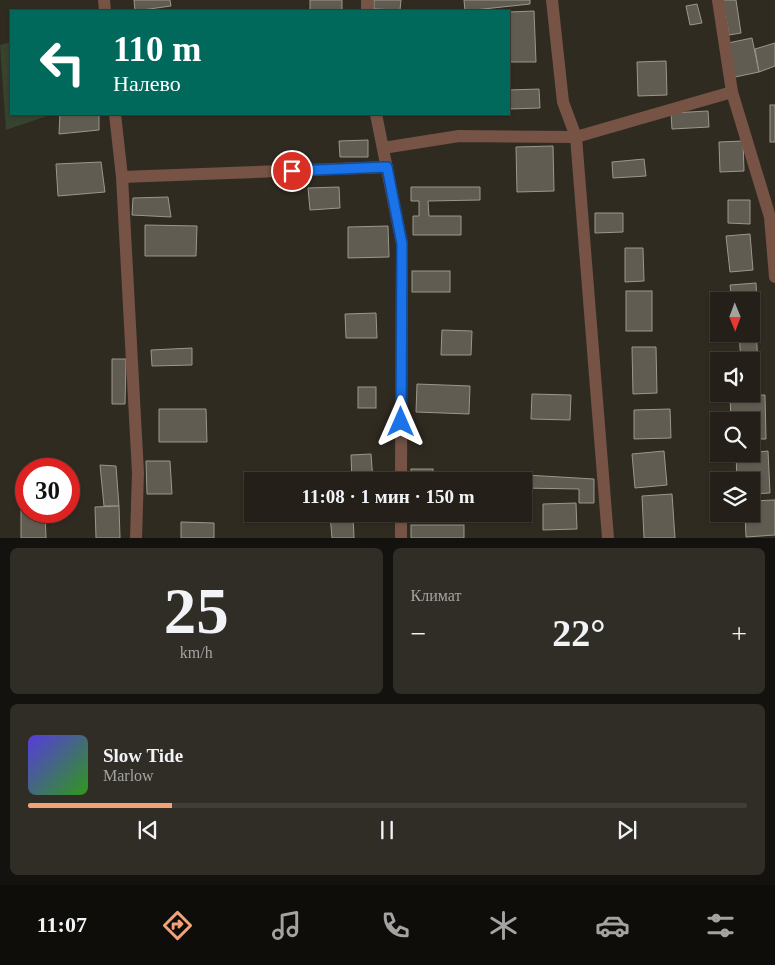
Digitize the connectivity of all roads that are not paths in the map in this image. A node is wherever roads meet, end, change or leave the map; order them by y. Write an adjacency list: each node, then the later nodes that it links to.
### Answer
1 (552, 0): 6 (street)
2 (718, 0): 3 (street)
3 (732, 92): 6 (street); 10 (street)
4 (116, 115): 9 (street)
5 (376, 115): 7 (street)
6 (576, 137): 7 (street); 16 (street)
7 (383, 148): 8 (street)
8 (387, 167): 9 (street); 12 (street)
9 (122, 177): 14 (street)
10 (772, 216): 11 (street)
11 (775, 277)
12 (401, 472)
13 (401, 522): 15 (street)
14 (136, 538)
15 (401, 538)
16 (608, 538)

